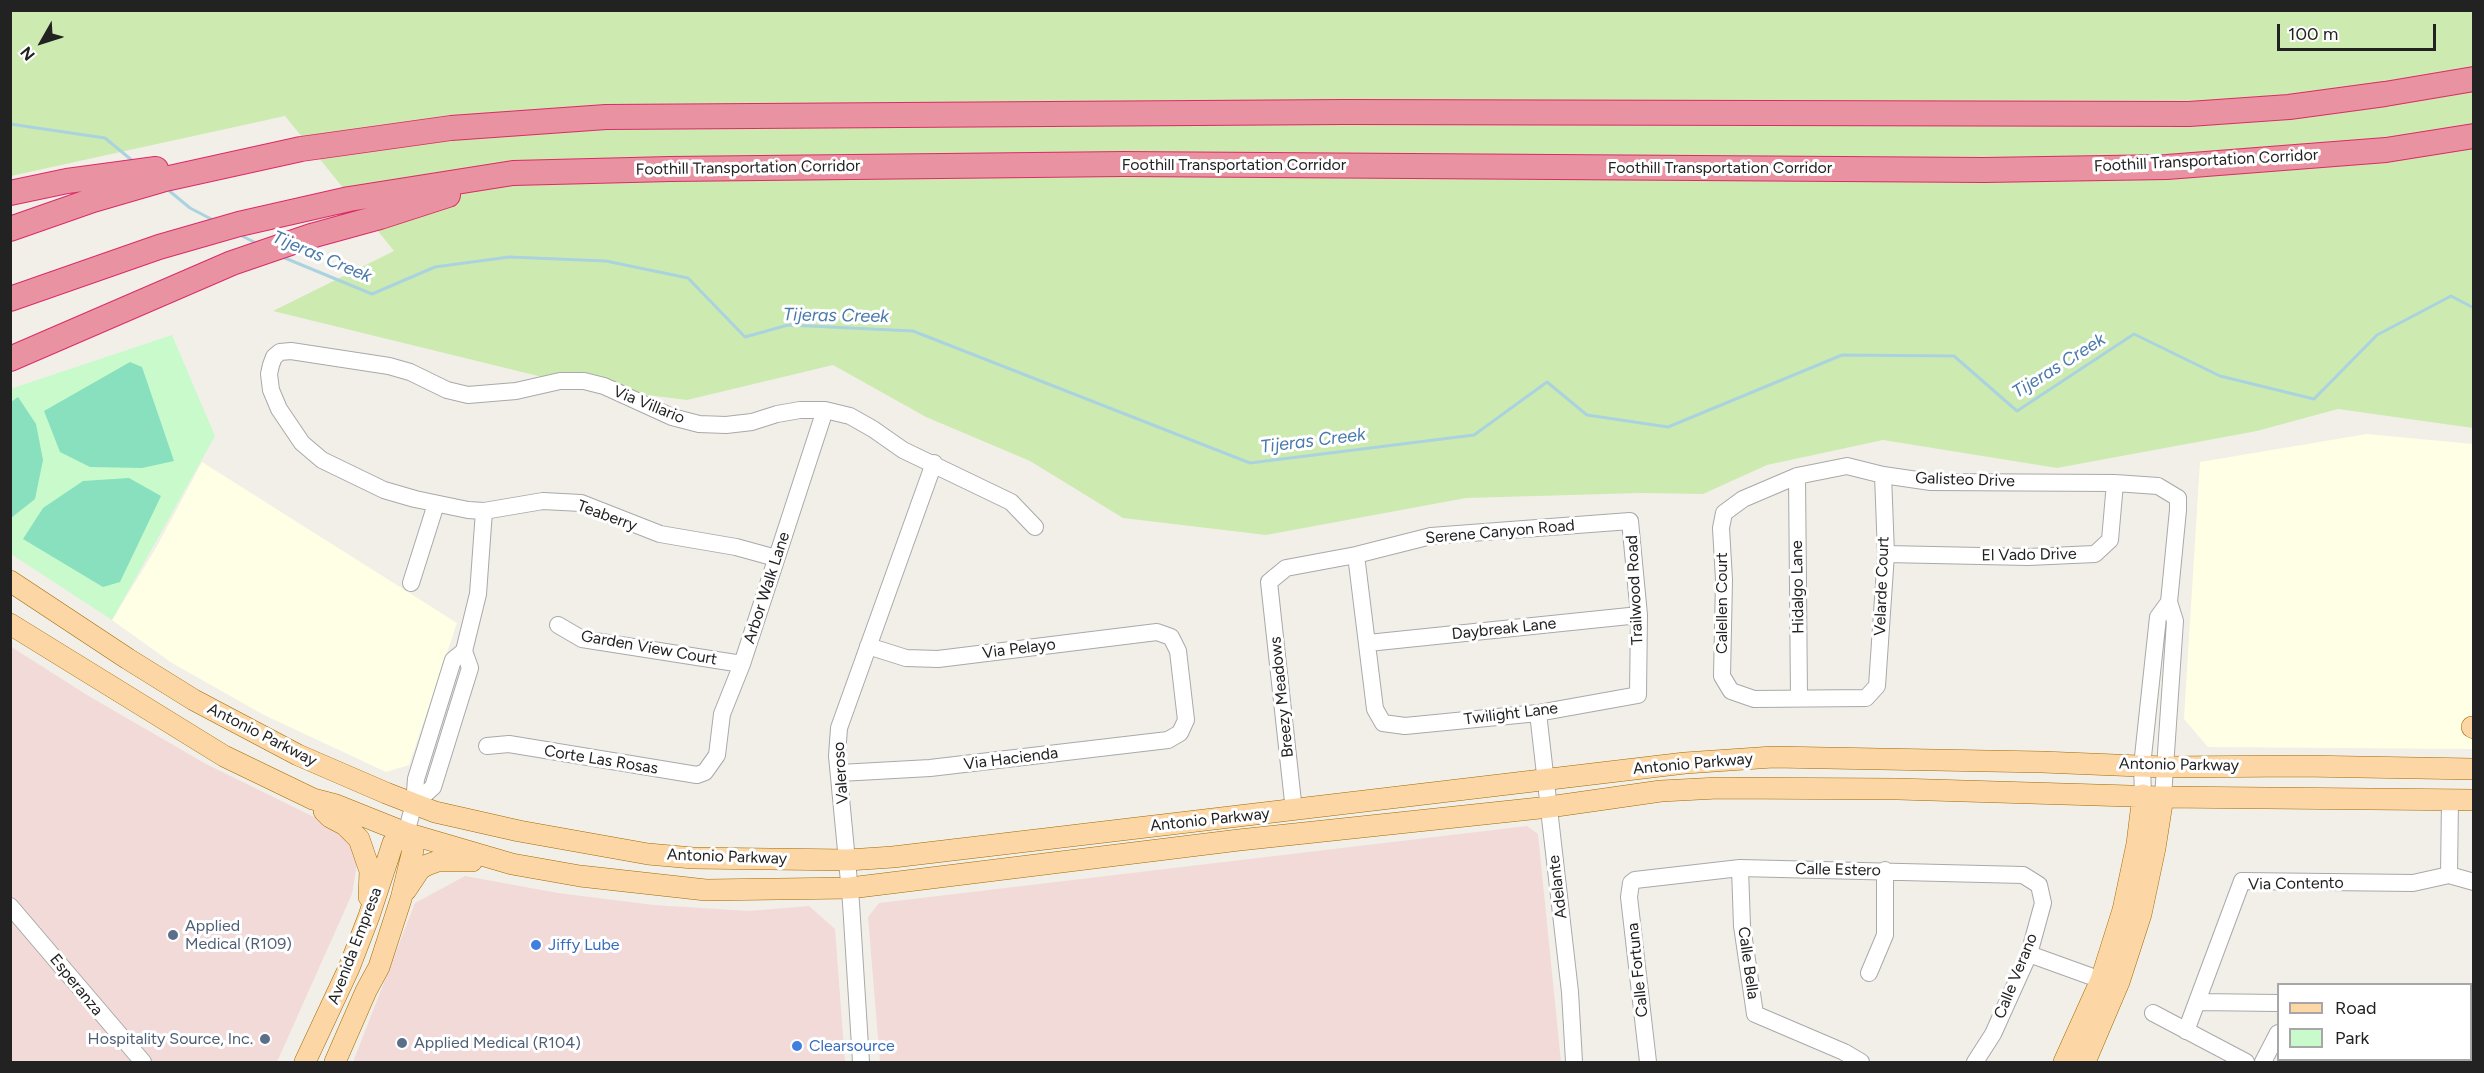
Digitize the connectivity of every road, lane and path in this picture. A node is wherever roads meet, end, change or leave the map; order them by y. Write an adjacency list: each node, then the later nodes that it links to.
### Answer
1 (2474, 79): 3 (highway)
2 (2474, 136): 4 (highway, Foothill Transportation Corridor)
3 (301, 149): 5 (highway); 6 (highway)
4 (513, 173): 7 (highway, Foothill Transportation Corridor); 9 (highway)
5 (10, 193)
6 (10, 229)
7 (10, 299)
8 (274, 357): 10 (street, Via Villario); 15 (street, Teaberry)
9 (10, 359)
10 (825, 410): 11 (street, Via Villario); 22 (street, Arbor Walk Lane)
11 (934, 463): 19 (street, Via Villario); 31 (street, Valeroso)
12 (1883, 475): 13 (street, Galisteo Drive); 14 (street, Galisteo Drive); 20 (street, Velarde Court)
13 (1797, 476): 17 (street, Galisteo Drive); 34 (street, Hidalgo Lane)
14 (2115, 483): 20 (street, El Vado Drive); 26 (street, Galisteo Drive)
15 (436, 504): 16 (street, Teaberry); 25 (street)
16 (484, 511): 22 (street, Teaberry); 48 (street, Avenida Empresa)
17 (1724, 513): 34 (street, Calellen Court)
18 (1630, 521): 21 (street, Serene Canyon Road); 27 (street, Trailwood Road)
19 (1035, 527)
20 (1886, 554): 34 (street, Velarde Court)
21 (1356, 555): 24 (street, Serene Canyon Road); 30 (street)
22 (777, 558): 32 (street, Arbor Walk Lane)
23 (10, 581): 48 (main road, Antonio Parkway)
24 (1269, 582): 50 (street, Breezy Meadows)
25 (411, 583)
26 (2169, 602): 39 (street); 40 (street)
27 (1639, 615): 30 (street, Daybreak Lane); 33 (street, Trailwood Road)
28 (10, 624): 45 (main road, Antonio Parkway)
29 (558, 625): 32 (street, Garden View Court)
30 (1368, 643): 35 (street, Twilight Lane)
31 (868, 645): 36 (street, Via Pelayo); 42 (street, Valeroso)
32 (742, 664): 38 (street, Arbor Walk Lane)
33 (1638, 695): 35 (street, Twilight Lane)
34 (1799, 698)
35 (1538, 713): 43 (street, Adelante)
36 (1180, 733): 42 (street, Via Hacienda)
37 (487, 746): 38 (street, Corte Las Rosas)
38 (711, 765)
39 (2142, 766): 40 (main road, Antonio Parkway); 43 (main road, Antonio Parkway); 44 (street)
40 (2164, 767): 41 (main road, Antonio Parkway); 44 (street)
41 (2469, 768)
42 (840, 773): 52 (street, Valeroso)
43 (1546, 780): 49 (street, Adelante); 50 (main road, Antonio Parkway)
44 (2153, 796): 47 (main road, Antonio Parkway); 49 (main road, Antonio Parkway); 66 (main road); 72 (main road)
45 (313, 799): 51 (main road, Antonio Parkway); 63 (main road)
46 (2474, 800): 47 (main road, Antonio Parkway)
47 (2450, 801): 56 (street)
48 (414, 804): 51 (street, Avenida Empresa); 52 (main road, Antonio Parkway)
49 (1549, 807): 60 (main road, Antonio Parkway); 77 (street, Adelante)
50 (1294, 811): 52 (main road, Antonio Parkway)
51 (406, 833): 53 (main road, Antonio Parkway); 61 (main road, Avenida Empresa); 63 (main road, Avenida Empresa)
52 (848, 860): 60 (street, Valeroso)
53 (512, 864): 60 (main road, Antonio Parkway); 61 (main road)
54 (1740, 868): 55 (street, Calle Estero); 57 (street, Calle Estero); 79 (street, Calle Bella)
55 (1886, 870): 59 (street, Calle Estero); 65 (street)
56 (2449, 875): 58 (street, Via Contento); 67 (street, Via Contento)
57 (1635, 879): 78 (street, Calle Fortuna)
58 (2474, 882)
59 (2039, 885): 64 (street, Calle Verano)
60 (850, 888): 76 (street, Valeroso)
61 (401, 899): 75 (main road, Avenida Empresa)
62 (10, 906): 73 (street, Esperanza)
63 (369, 916): 74 (main road, Avenida Empresa)
64 (2029, 954): 66 (street); 80 (street, Calle Verano)
65 (1869, 973)
66 (2101, 980): 72 (main road)
67 (2198, 1002): 68 (street); 70 (street)
68 (2277, 1003)
69 (2153, 1013): 70 (street)
70 (2186, 1030): 81 (street)
71 (2277, 1035): 82 (street)
72 (2079, 1060)
73 (143, 1062)
74 (305, 1062)
75 (335, 1062)
76 (861, 1062)
77 (1575, 1062)
78 (1648, 1062)
79 (1861, 1062)
80 (1975, 1062)
81 (2246, 1062)
82 (2263, 1062)

